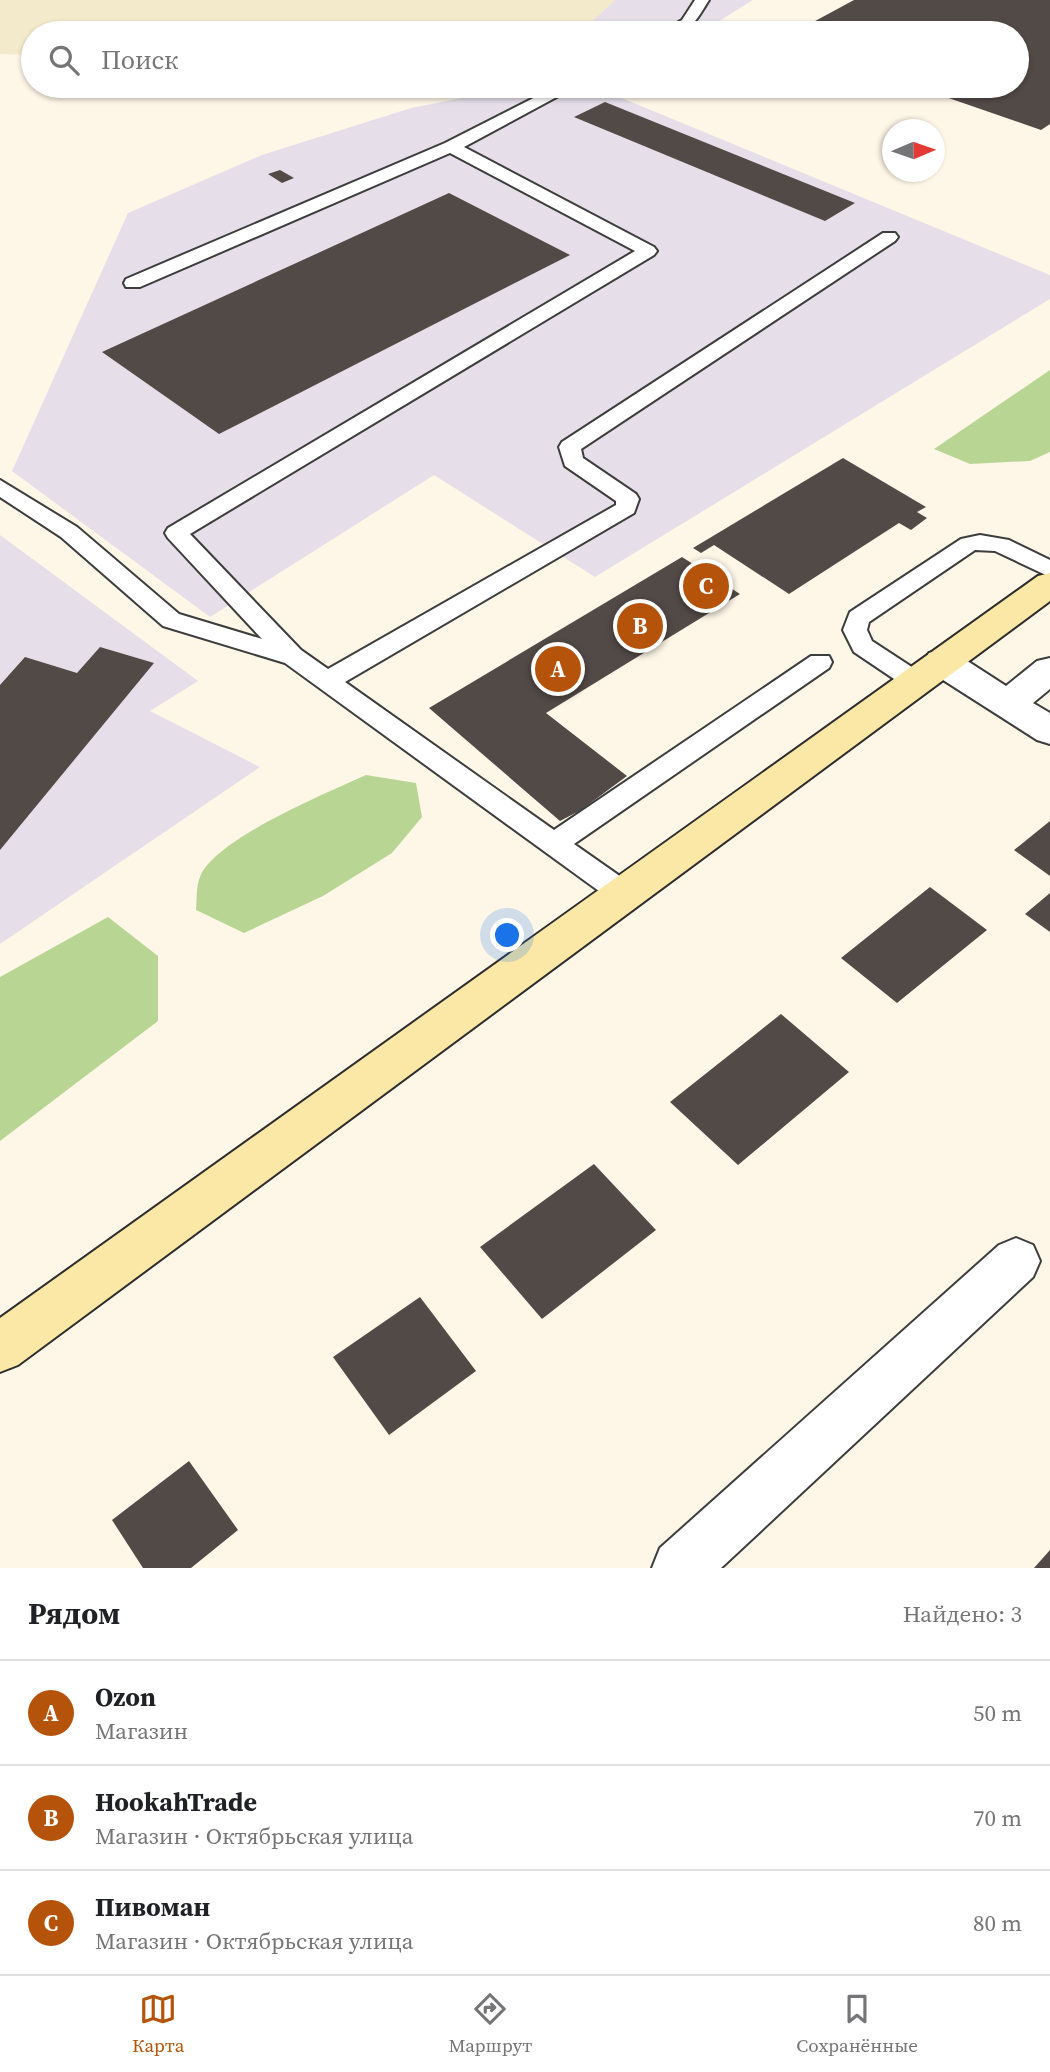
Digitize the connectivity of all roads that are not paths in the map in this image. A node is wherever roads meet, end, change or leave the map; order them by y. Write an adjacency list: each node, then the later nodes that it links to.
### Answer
1 (702, 0): 2 (lane)
2 (688, 21)
3 (546, 98): 4 (lane)
4 (451, 147): 6 (lane); 10 (lane)
5 (889, 237): 14 (lane)
6 (133, 283)
7 (0, 487): 10 (lane)
8 (1050, 570): 13 (lane)
9 (1050, 584): 13 (main road)
10 (292, 656): 14 (lane)
11 (820, 662): 17 (lane)
12 (1050, 670): 15 (street)
13 (928, 672): 15 (street); 18 (main road)
14 (327, 681): 17 (lane)
15 (1007, 704): 16 (street)
16 (1050, 731)
17 (554, 844): 18 (lane)
18 (624, 894): 20 (main road)
19 (1016, 1261): 21 (street)
20 (0, 1348)
21 (680, 1568)

